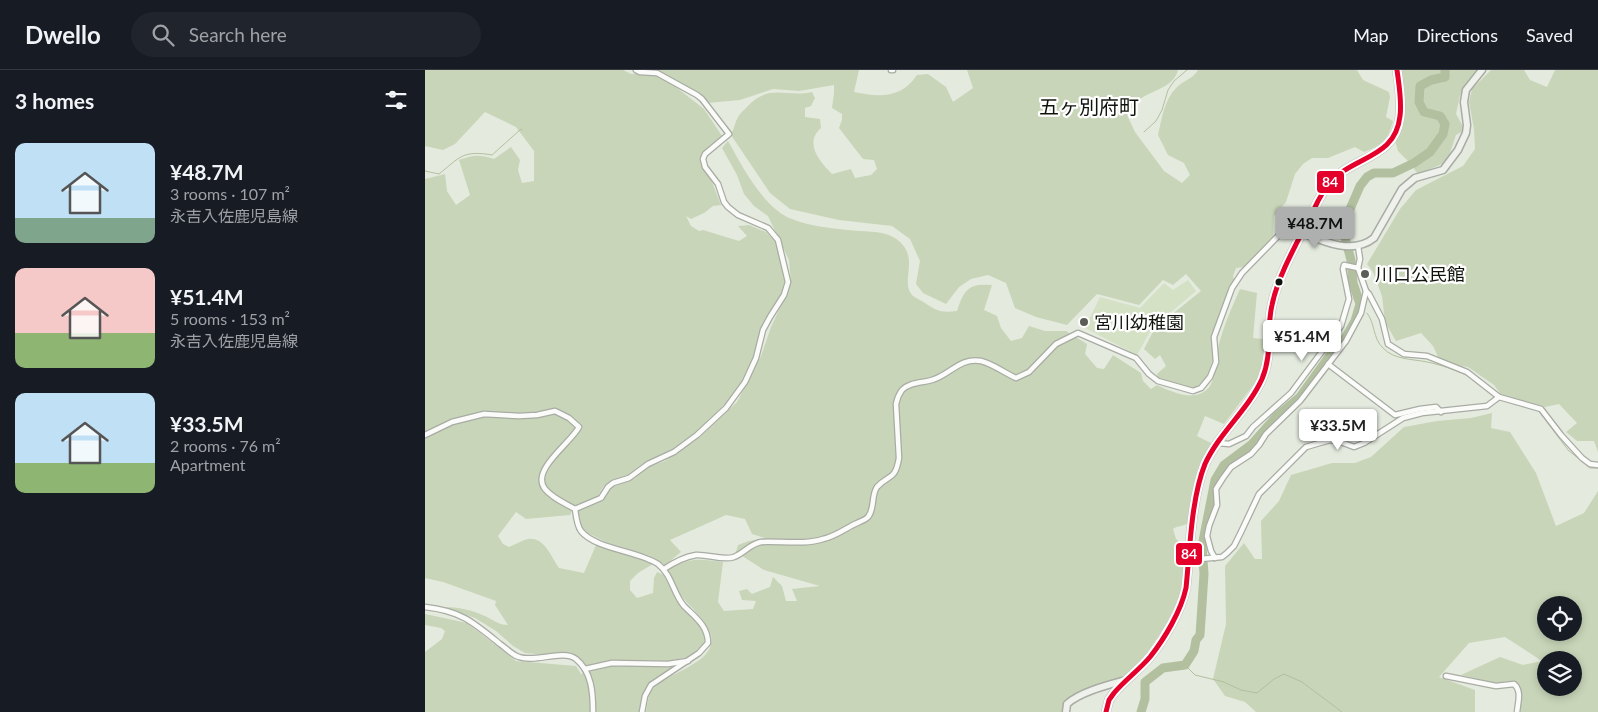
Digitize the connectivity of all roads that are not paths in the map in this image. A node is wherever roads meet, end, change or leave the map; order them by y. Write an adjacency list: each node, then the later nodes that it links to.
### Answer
1 (636, 70): 14 (street)
2 (1397, 70): 4 (main road)
3 (1482, 70): 5 (street)
4 (1303, 233): 5 (street); 12 (main road); 17 (street)
5 (1358, 246): 6 (street)
6 (1356, 268): 7 (street); 12 (street)
7 (1366, 291): 8 (street); 9 (street)
8 (1328, 364): 10 (street); 15 (street)
9 (1499, 397): 10 (street); 13 (street)
10 (1441, 412): 15 (street)
11 (425, 435): 14 (street)
12 (1218, 443): 16 (main road)
13 (1598, 465)
14 (575, 509): 17 (street)
15 (1213, 558): 16 (street)
16 (1192, 560): 22 (main road)
17 (663, 569): 19 (street)
18 (425, 607): 20 (street)
19 (689, 660): 20 (street); 24 (street)
20 (585, 669): 23 (street)
21 (1446, 676): 27 (street)
22 (1126, 680): 25 (street); 26 (main road)
23 (593, 712)
24 (642, 712)
25 (1066, 712)
26 (1106, 712)
27 (1517, 712)

